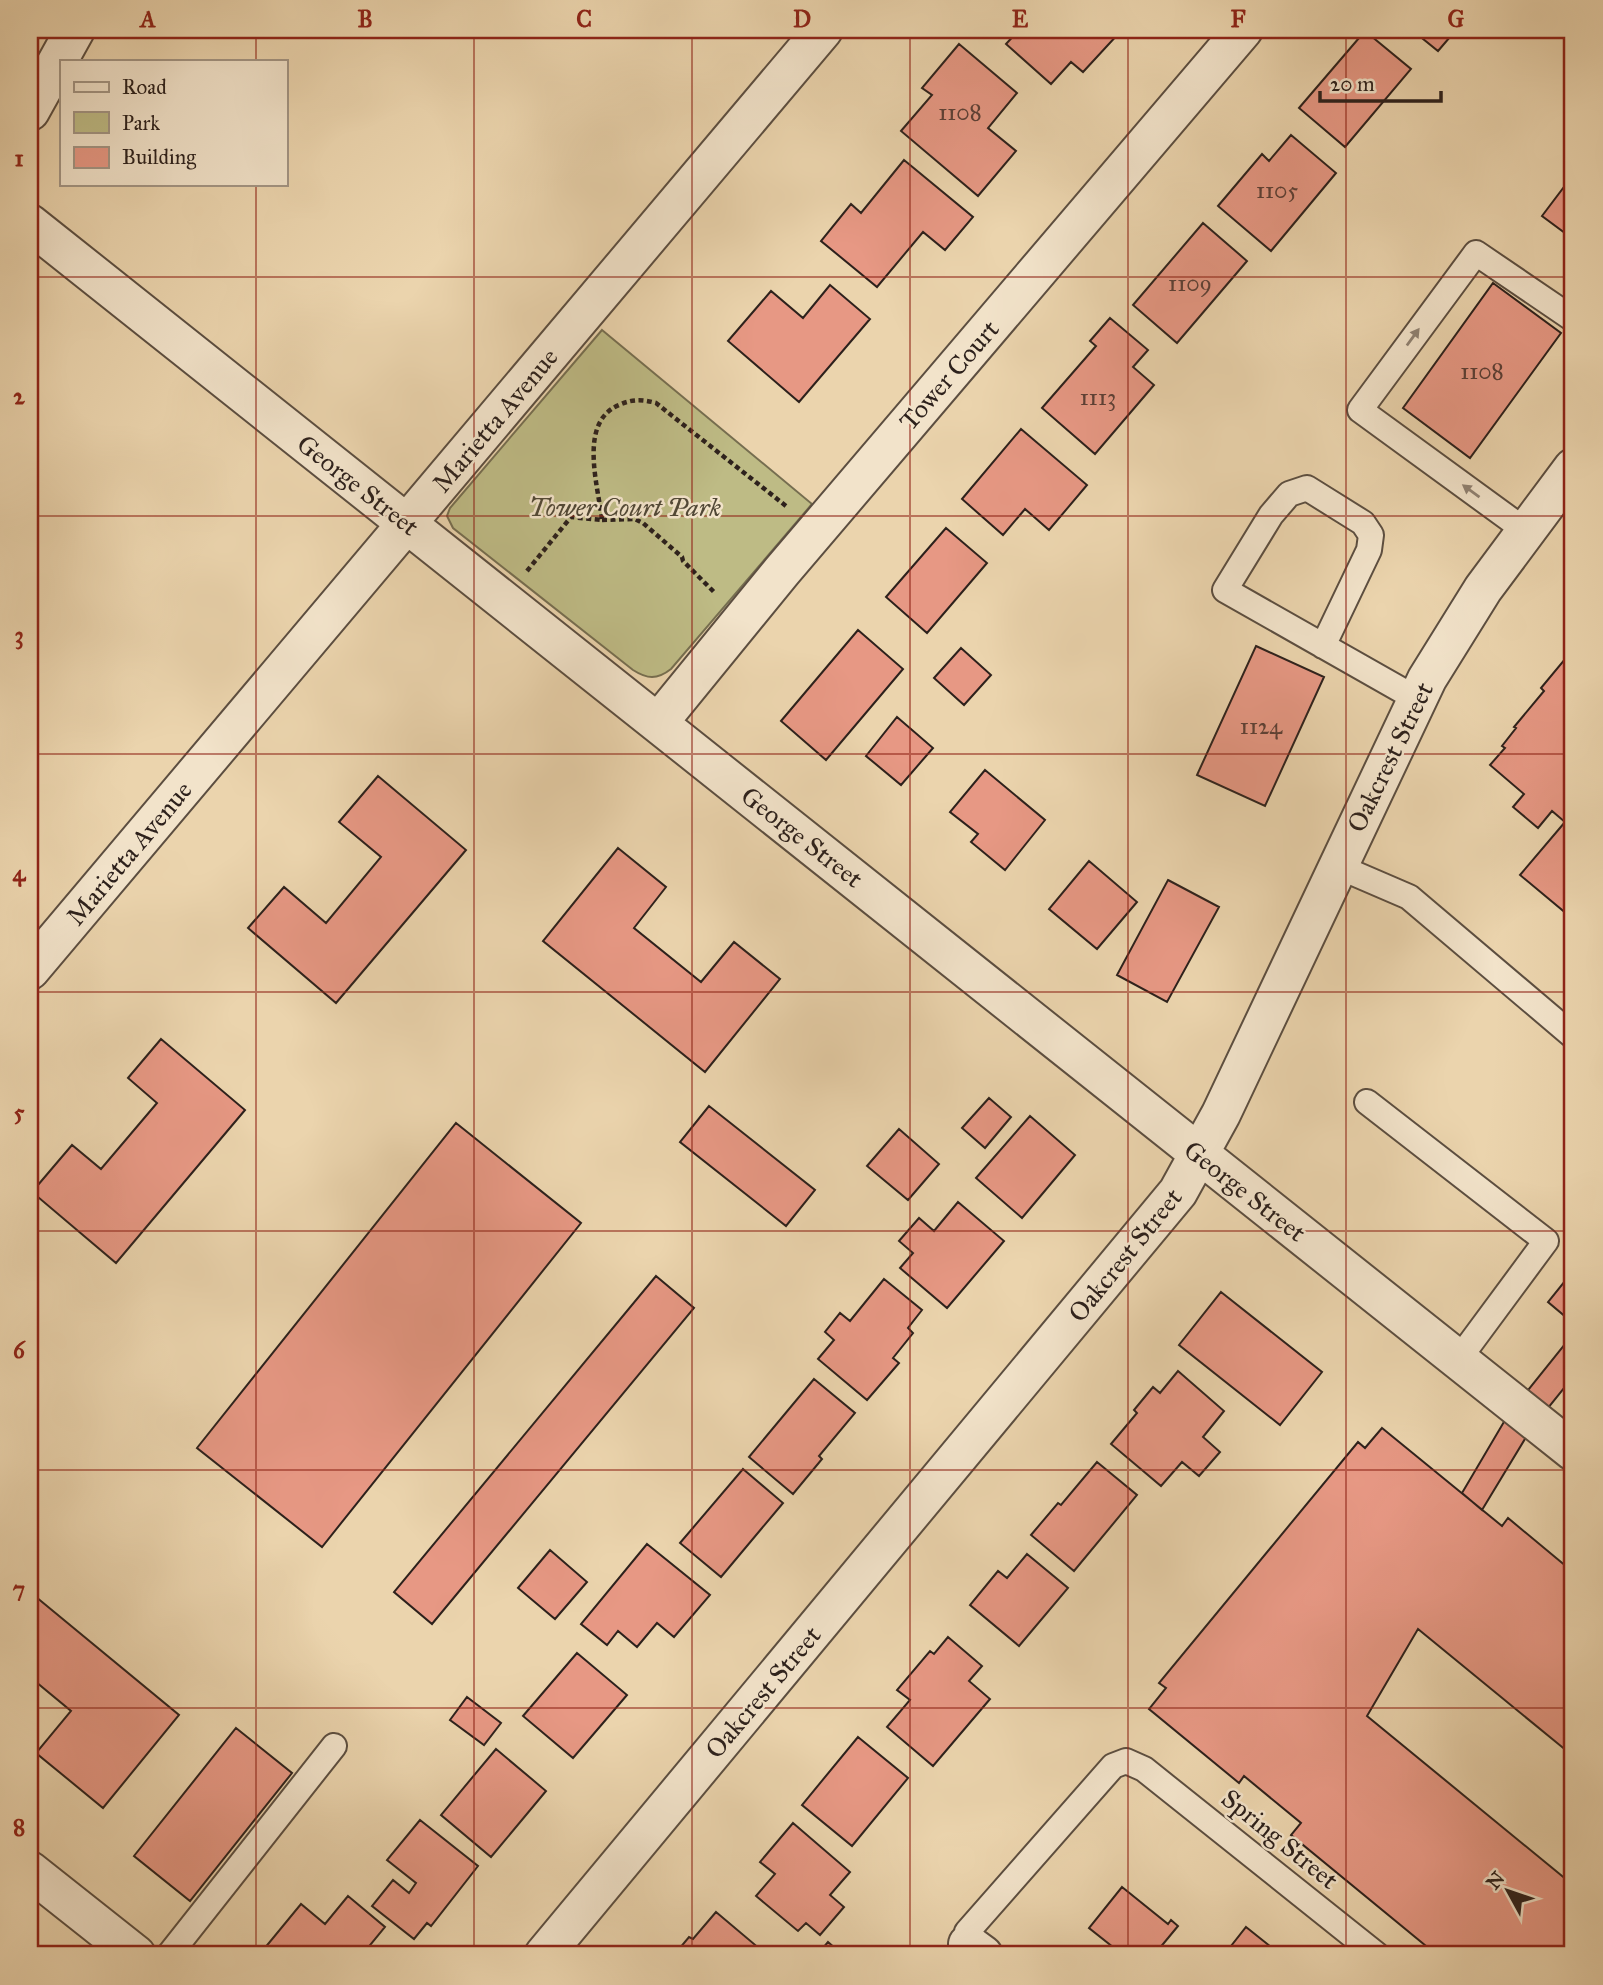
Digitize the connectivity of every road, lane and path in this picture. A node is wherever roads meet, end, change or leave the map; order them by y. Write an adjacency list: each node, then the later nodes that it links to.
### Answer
1 (75, 30): 4 (street)
2 (823, 30): 10 (street, Marietta Avenue)
3 (1242, 30): 16 (street, Tower Court)
4 (30, 111)
5 (30, 224): 10 (street, George Street)
6 (1573, 319): 11 (lane, one-way to 6)
7 (1573, 468): 11 (street, Oakcrest Street)
8 (791, 510): 9 (path)
9 (602, 520): 12 (path); 13 (path)
10 (407, 524): 16 (street, George Street); 18 (street, Marietta Avenue)
11 (1526, 531): 15 (street, Oakcrest Street)
12 (527, 572)
13 (718, 596)
14 (1323, 646): 14 (lane); 15 (lane)
15 (1417, 699): 17 (street, Oakcrest Street)
16 (658, 723): 21 (street, George Street)
17 (1337, 866): 19 (lane); 21 (street, Oakcrest Street)
18 (30, 970)
19 (1573, 1037)
20 (1367, 1102): 22 (lane)
21 (1199, 1155): 22 (street, George Street); 31 (street, Oakcrest Street)
22 (1458, 1360): 23 (street, George Street)
23 (1573, 1451)
24 (334, 1746): 30 (lane)
25 (30, 1871): 29 (street)
26 (30, 1950): 28 (path)
27 (976, 1950): 32 (lane, Spring Street)
28 (36, 1955)
29 (136, 1955)
30 (169, 1955)
31 (544, 1955)
32 (1377, 1955)

